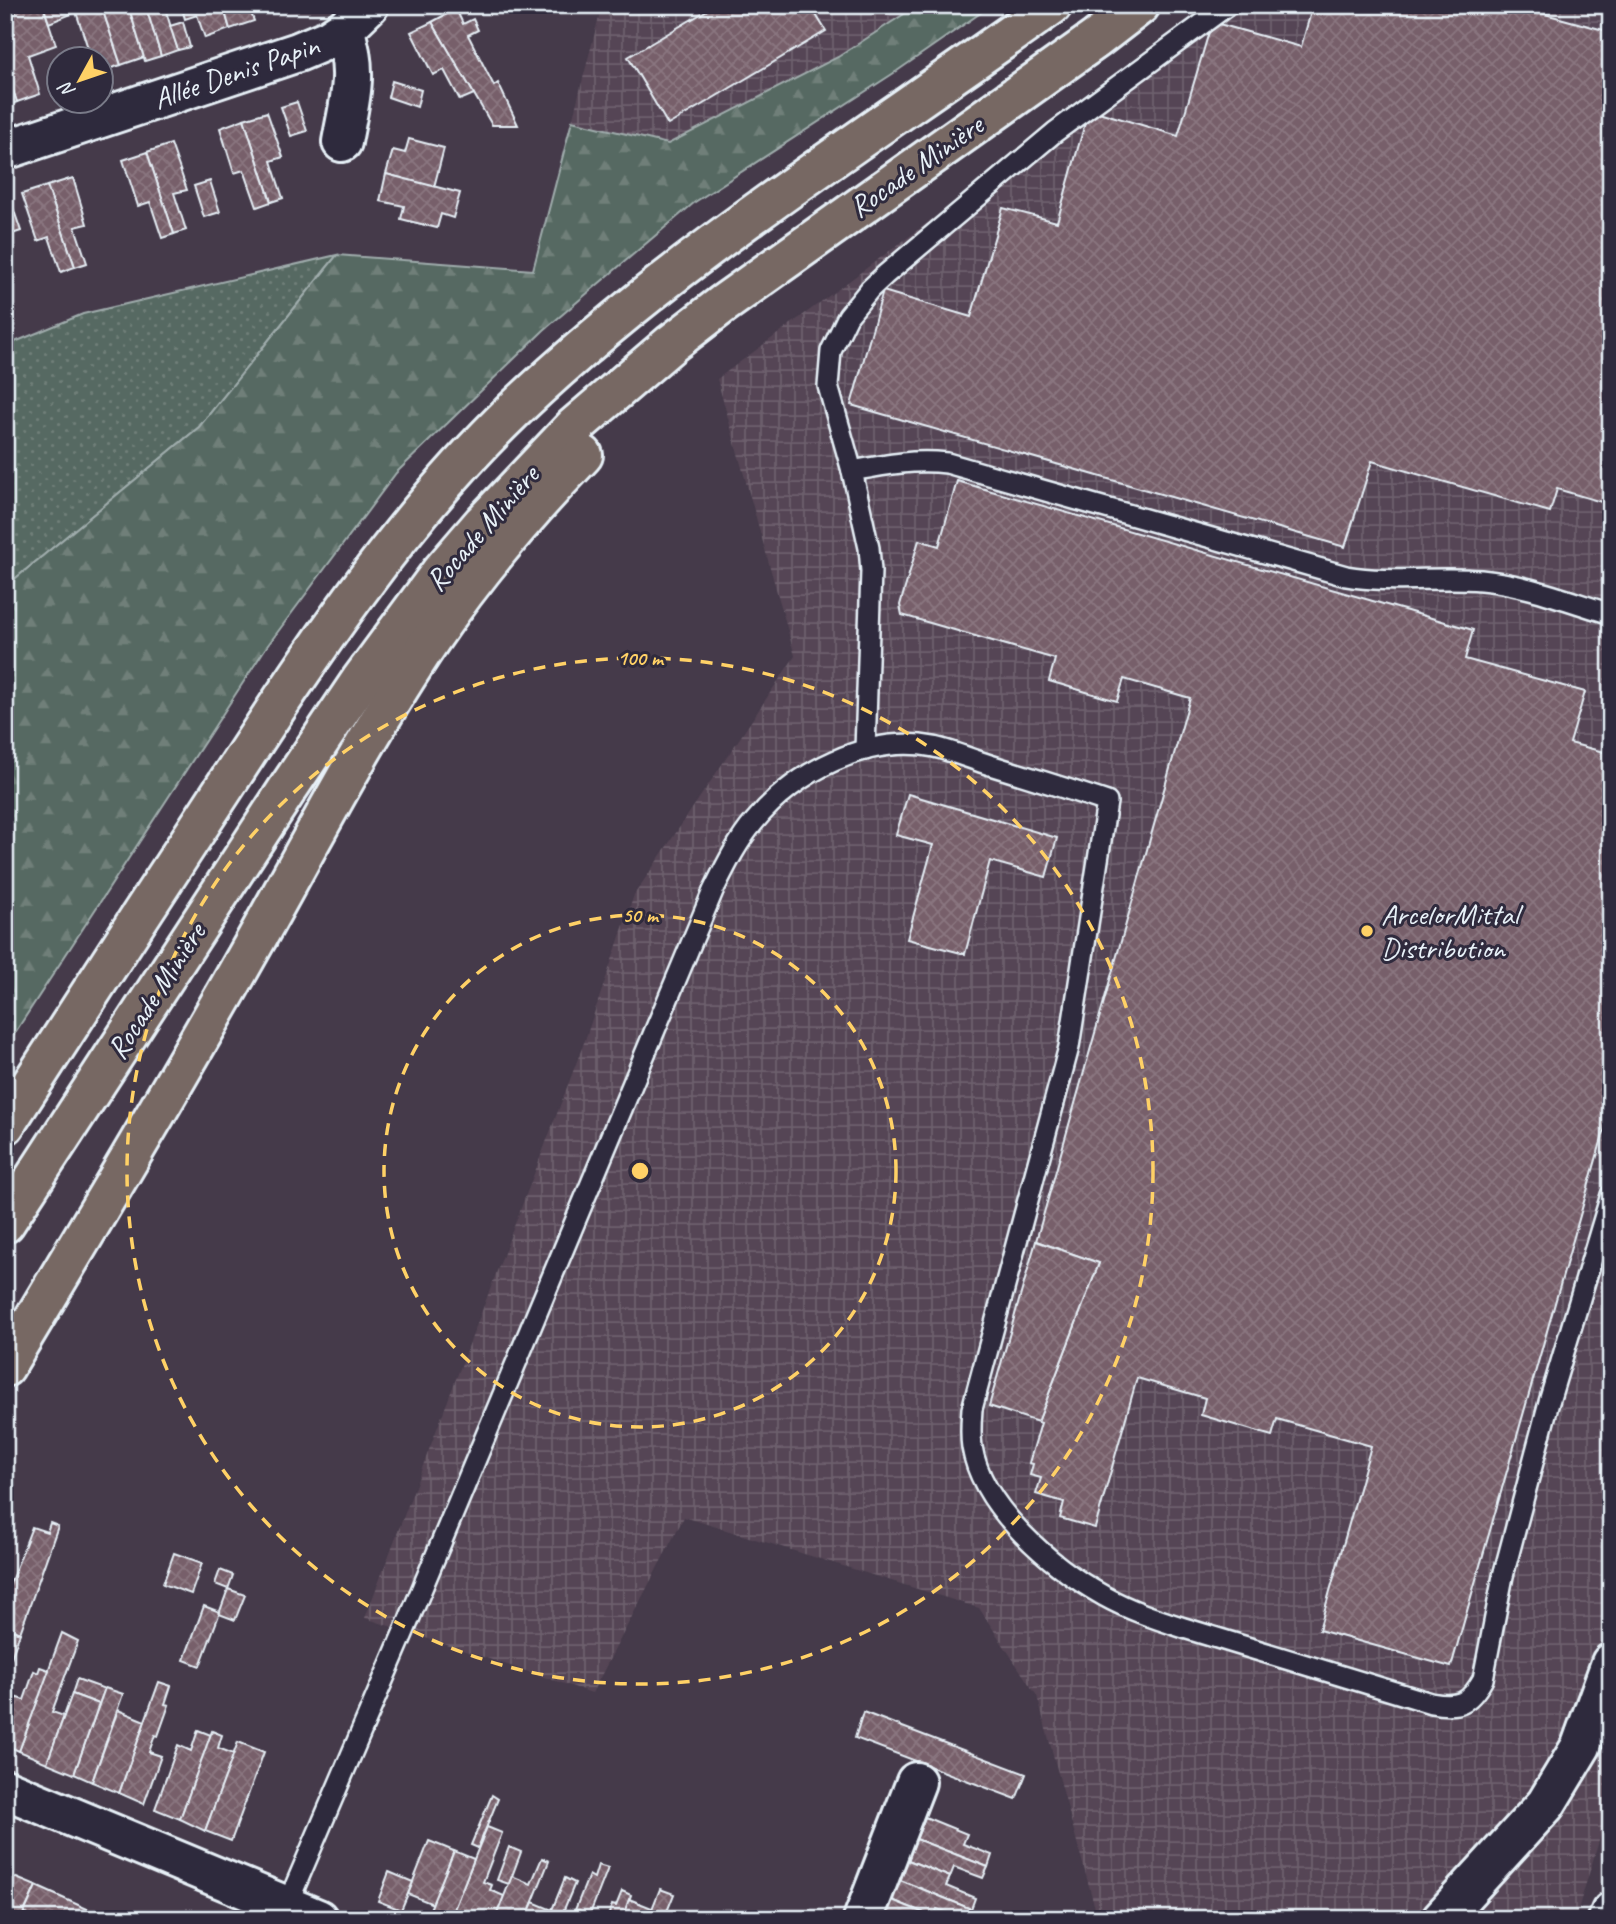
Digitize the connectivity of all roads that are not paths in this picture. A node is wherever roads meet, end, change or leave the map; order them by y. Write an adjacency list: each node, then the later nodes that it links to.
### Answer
1 (1052, 5): 11 (highway, Rocade Minière)
2 (1140, 5): 7 (highway, Rocade Minière)
3 (1228, 5): 8 (lane)
4 (357, 17): 5 (street); 6 (street, Allée Denis Papin)
5 (342, 142)
6 (5, 150)
7 (723, 304): 13 (highway, Rocade Minière); 14 (highway)
8 (852, 471): 9 (lane); 10 (lane)
9 (1611, 614)
10 (865, 750): 12 (lane); 18 (lane)
11 (5, 1125)
12 (1611, 1195)
13 (5, 1223)
14 (5, 1367)
15 (1611, 1663): 21 (street)
16 (916, 1782): 20 (street)
17 (5, 1789): 18 (street)
18 (302, 1912)
19 (1611, 1912): 22 (street)
20 (863, 1919)
21 (1441, 1919)
22 (1608, 1919)

